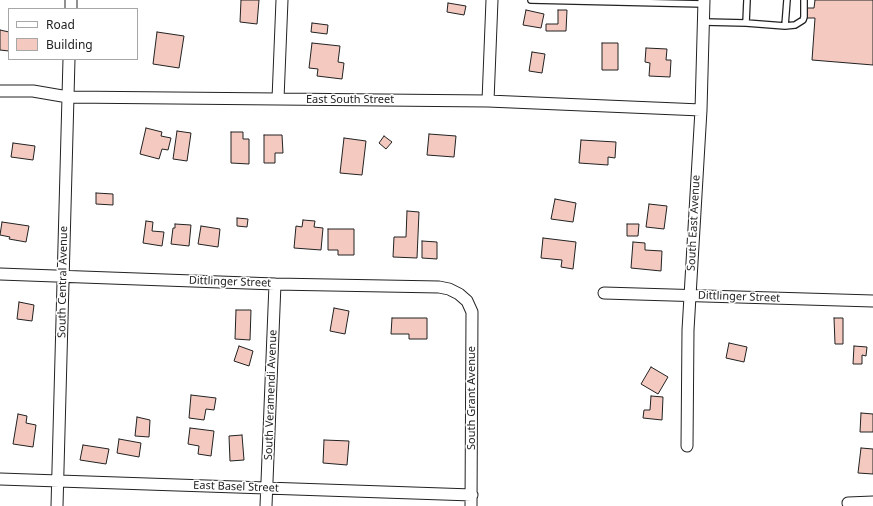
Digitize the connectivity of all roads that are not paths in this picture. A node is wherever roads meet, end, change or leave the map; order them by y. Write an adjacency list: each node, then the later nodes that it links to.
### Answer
1 (282, 0): 14 (street)
2 (492, 0): 15 (street)
3 (531, 0): 7 (lane)
4 (747, 0): 9 (lane)
5 (787, 0): 10 (lane)
6 (804, 0): 10 (lane)
7 (704, 2): 8 (street, South East Avenue)
8 (704, 22): 9 (lane); 16 (street, South East Avenue)
9 (746, 23): 10 (lane)
10 (785, 26)
11 (69, 60): 13 (street, South Central Avenue)
12 (0, 91): 13 (street, East South Street)
13 (68, 97): 14 (street, East South Street); 18 (street, South Central Avenue)
14 (278, 99): 15 (street, East South Street)
15 (488, 101): 16 (street, East South Street)
16 (701, 110): 22 (street, South East Avenue)
17 (0, 274): 18 (street, Dittlinger Street)
18 (63, 277): 19 (street, Dittlinger Street); 26 (street, South Central Avenue)
19 (275, 284): 21 (street, Dittlinger Street); 27 (street, South Veramendi Avenue)
20 (604, 293): 22 (street, Dittlinger Street)
21 (459, 294): 28 (street, South Grant Avenue)
22 (690, 295): 23 (street, Dittlinger Street); 24 (street, South East Avenue)
23 (873, 301)
24 (686, 446)
25 (0, 479): 26 (street, East Basel Street)
26 (58, 481): 27 (street, East Basel Street); 31 (street, South Central Avenue)
27 (266, 488): 28 (street, East Basel Street); 32 (street, South Veramendi Avenue)
28 (471, 501)
29 (873, 502): 30 (street)
30 (848, 503)
31 (57, 506)
32 (266, 506)

